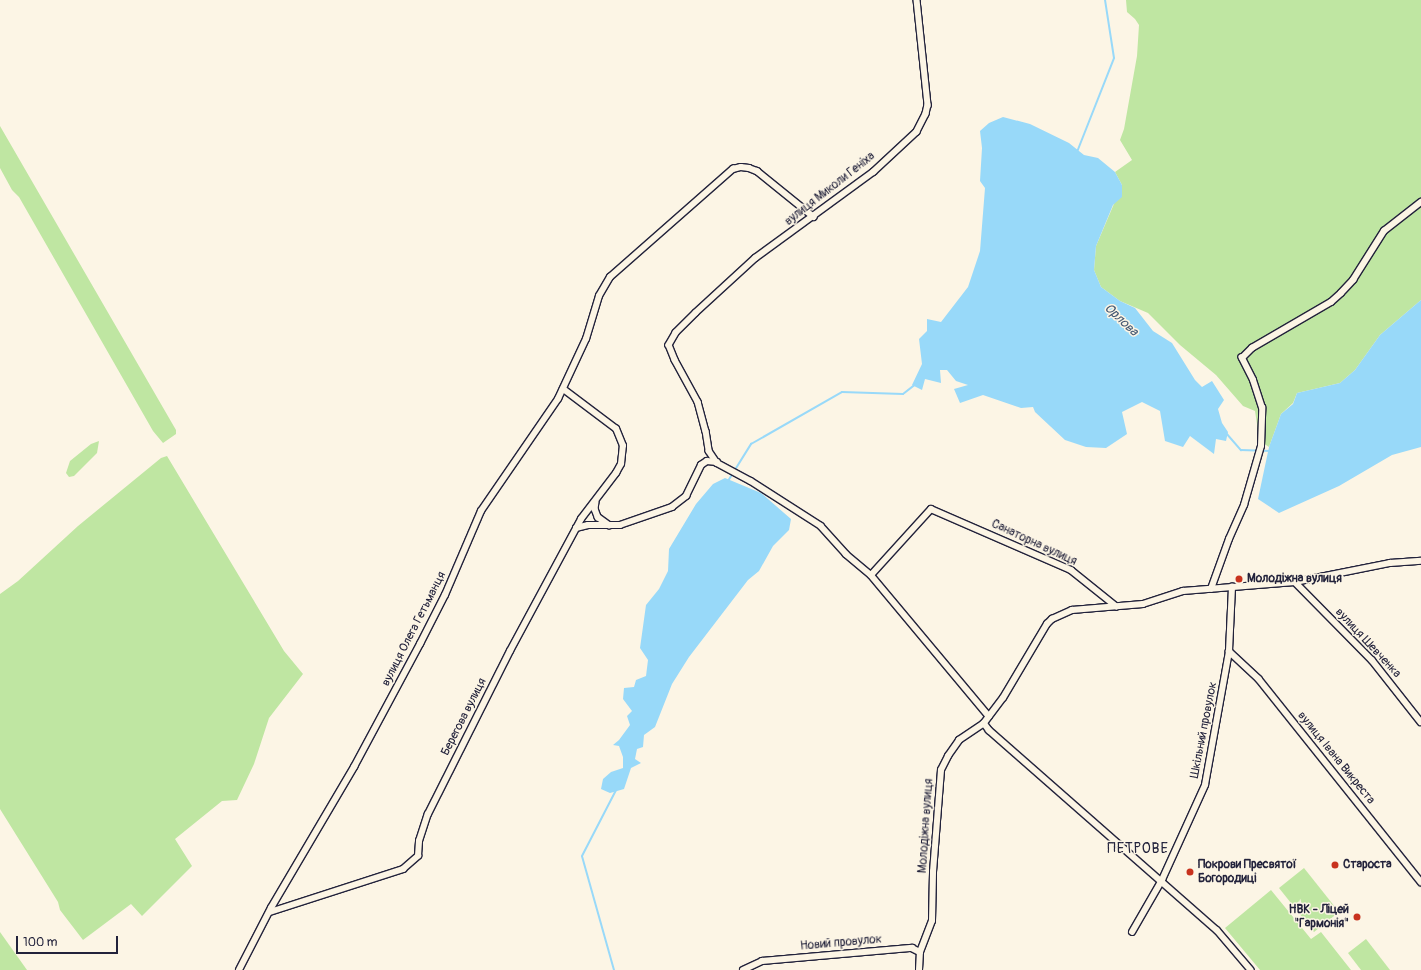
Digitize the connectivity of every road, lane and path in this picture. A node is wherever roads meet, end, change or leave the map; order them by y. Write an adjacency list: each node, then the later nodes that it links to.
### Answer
1 (918, 0): 3 (street, вулиця Миколи Геніха)
2 (1421, 202): 13 (street)
3 (814, 217): 4 (street, вулиця Олега Гетьманця); 5 (street, вулиця Миколи Геніха)
4 (562, 388): 6 (street, Берегова вулиця); 21 (street, вулиця Олега Гетьманця)
5 (717, 462): 7 (street); 10 (street)
6 (596, 500): 7 (street); 8 (street, Берегова вулиця)
7 (609, 526): 8 (street)
8 (576, 528): 21 (street, Берегова вулиця)
9 (1421, 561): 11 (street)
10 (871, 575): 14 (street, Санаторна вулиця); 16 (street)
11 (1295, 582): 12 (street); 17 (street, вулиця Шевченка)
12 (1232, 587): 13 (street); 15 (street, Шкільний провулок)
13 (1211, 589): 14 (street)
14 (1116, 606): 16 (street, Молодіжна вулиця)
15 (1229, 651): 19 (street, Шкільний провулок); 20 (street, вулиця Івана Викреста)
16 (989, 716): 18 (street, Молодіжна вулиця)
17 (1421, 722)
18 (984, 723): 19 (street); 23 (street, Молодіжна вулиця)
19 (1162, 880): 22 (street, Шкільний провулок); 27 (street)
20 (1421, 882)
21 (270, 912): 24 (street, вулиця Олега Гетьманця)
22 (1132, 932)
23 (920, 952): 25 (street, Новий провулок); 26 (street, Молодіжна вулиця)
24 (239, 970)
25 (743, 970)
26 (919, 970)
27 (1251, 970)

